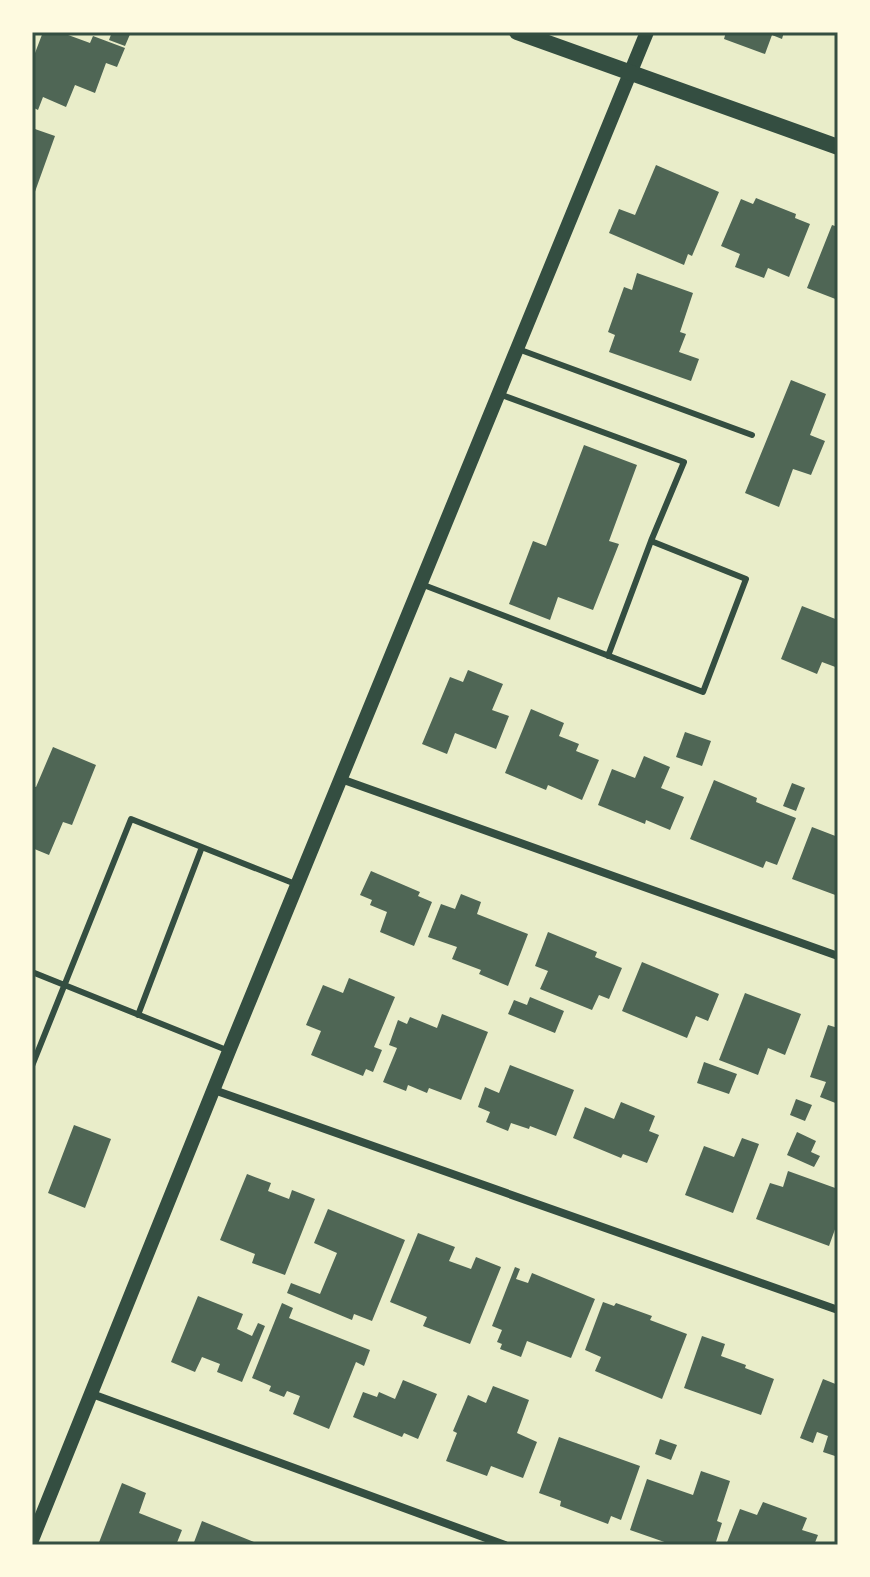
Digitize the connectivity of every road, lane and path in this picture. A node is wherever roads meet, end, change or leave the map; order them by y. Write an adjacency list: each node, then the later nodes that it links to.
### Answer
1 (517, 32): 3 (main road)
2 (647, 32): 3 (street)
3 (631, 72): 4 (main road); 5 (street)
4 (838, 147)
5 (518, 349): 6 (street); 7 (lane)
6 (499, 394): 8 (lane); 9 (street)
7 (752, 435)
8 (651, 541): 10 (lane); 10 (lane)
9 (421, 584): 10 (lane); 11 (street)
10 (608, 656)
11 (341, 779): 13 (street); 14 (street)
12 (202, 847): 13 (lane); 16 (lane); 17 (lane)
13 (298, 885): 18 (street)
14 (838, 956)
15 (32, 972): 16 (lane)
16 (64, 985): 17 (lane); 19 (lane)
17 (138, 1015): 18 (lane)
18 (229, 1051): 20 (street)
19 (32, 1066)
20 (214, 1090): 21 (street); 22 (street)
21 (838, 1310)
22 (92, 1394): 23 (street); 24 (street)
23 (32, 1540)
24 (505, 1545)

